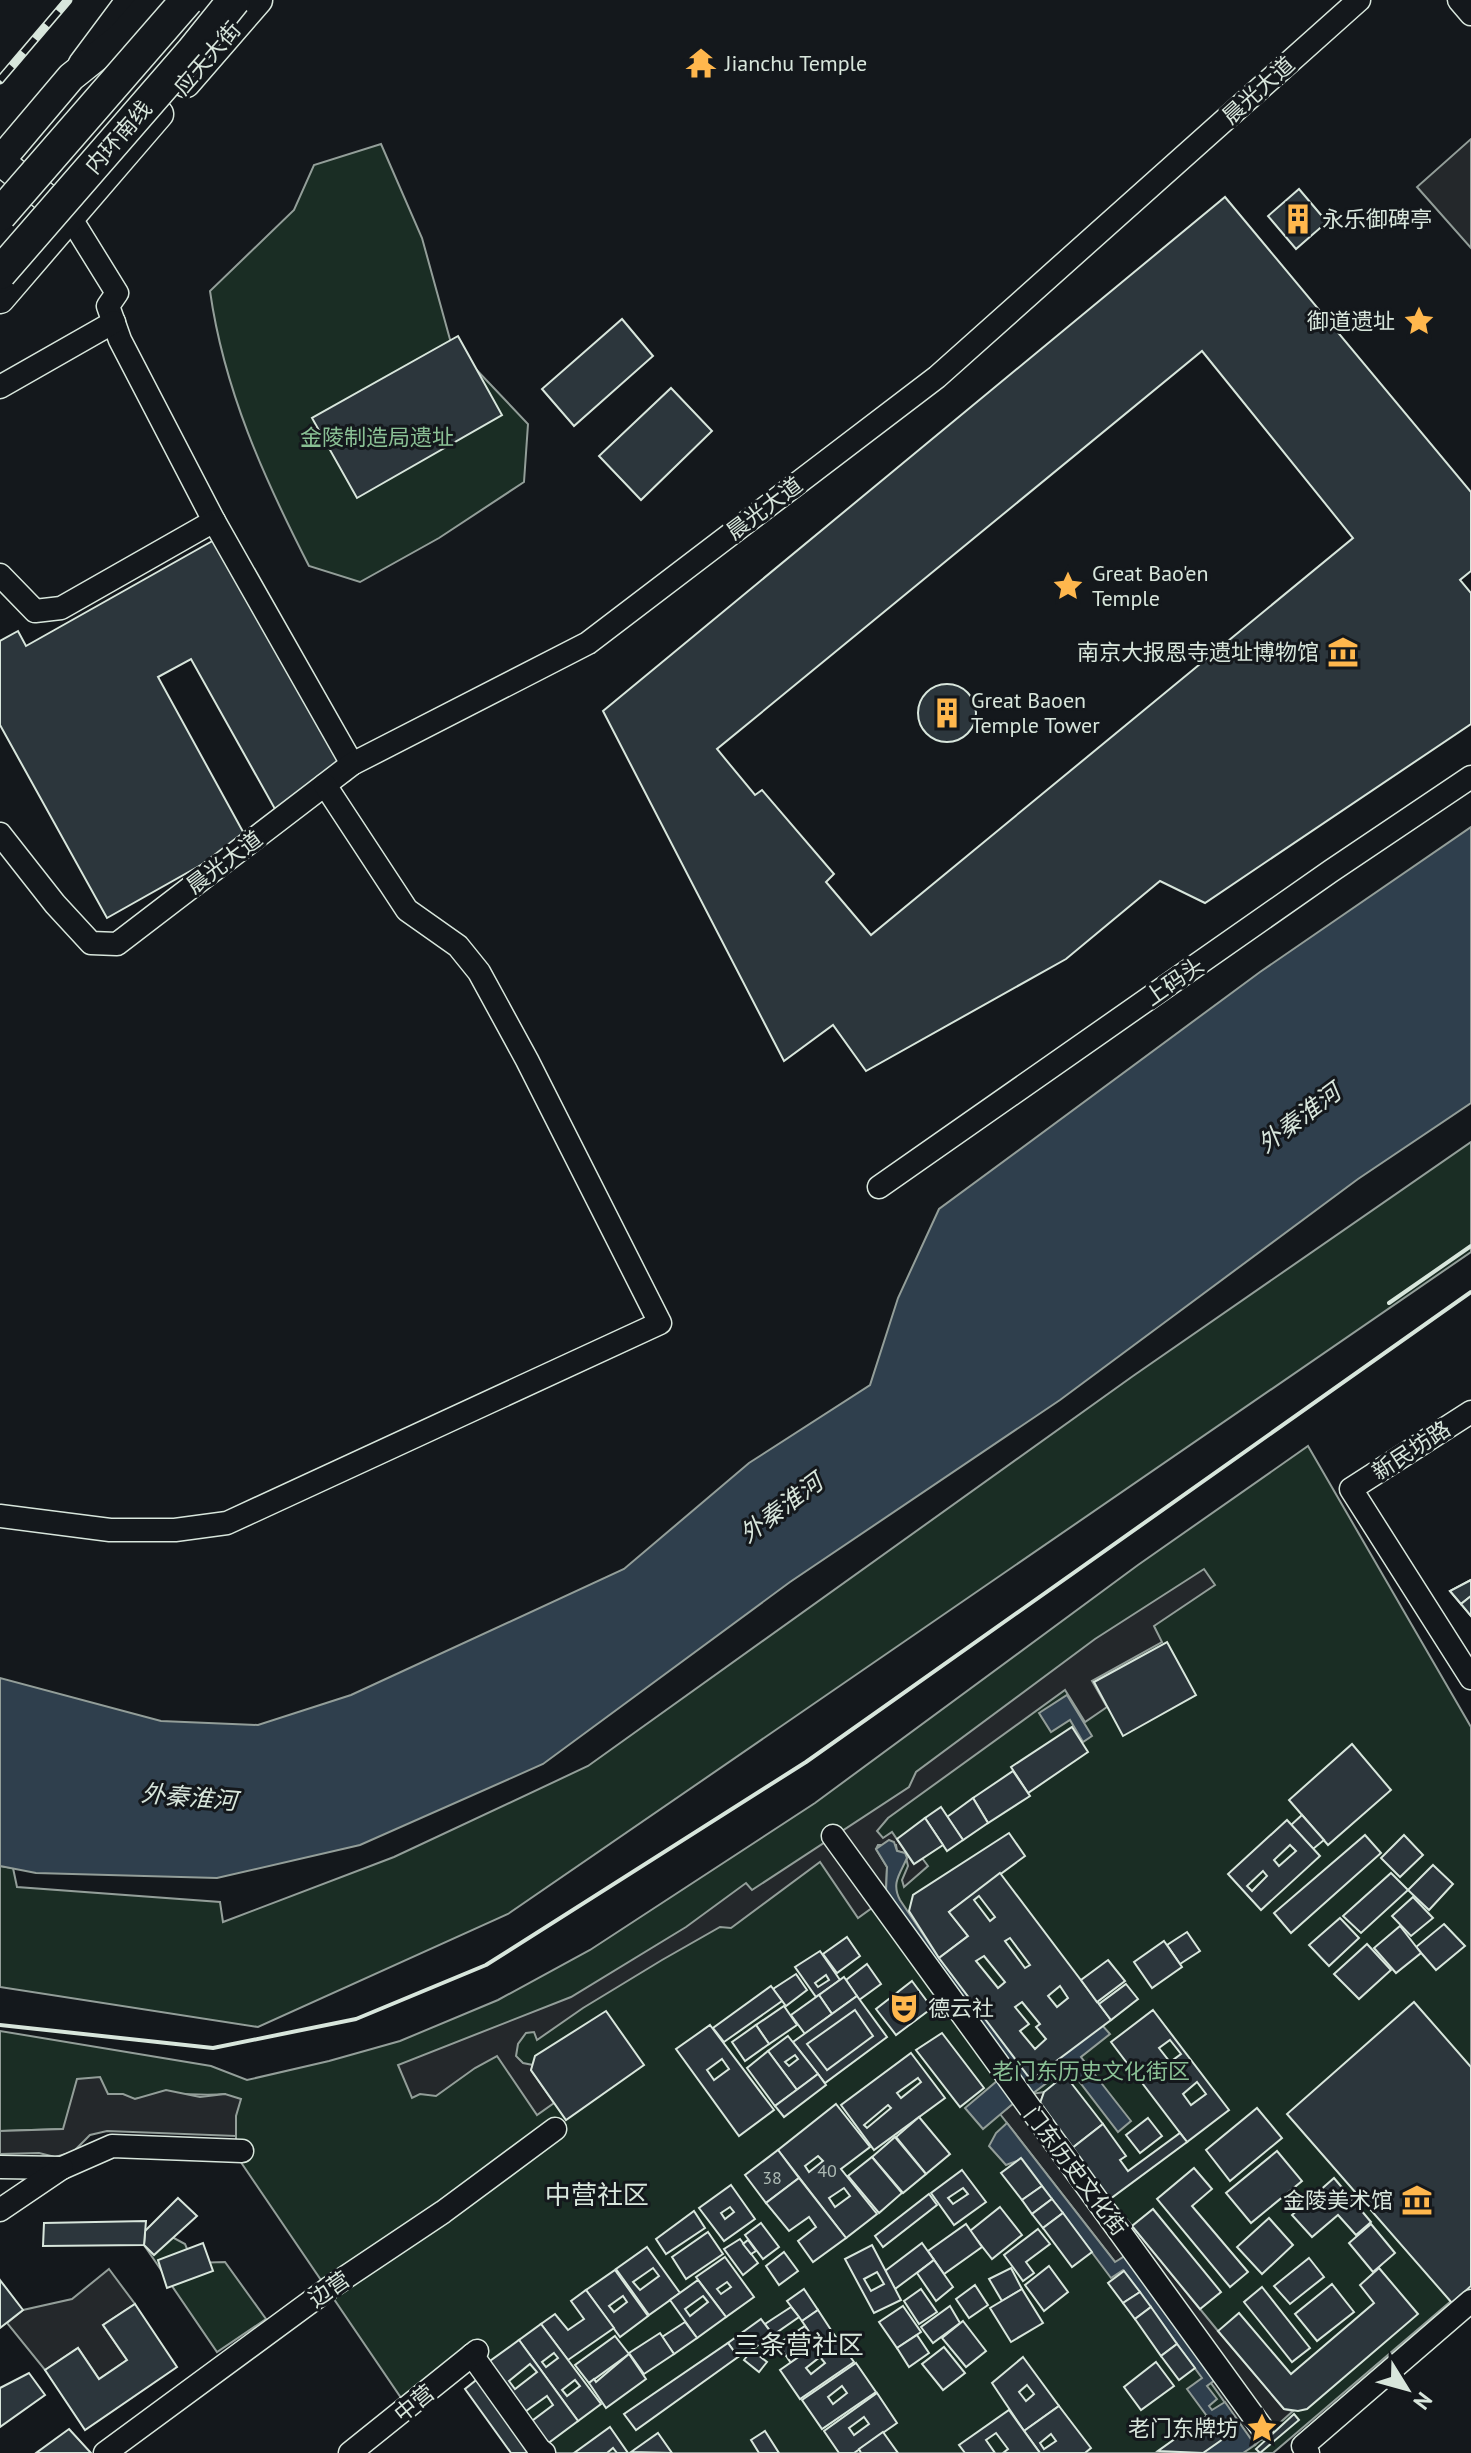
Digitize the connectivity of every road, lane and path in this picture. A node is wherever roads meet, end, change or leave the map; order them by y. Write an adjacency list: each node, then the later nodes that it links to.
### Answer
1 (127, 0): 9 (street)
2 (153, 0): 9 (main road)
3 (187, 0): 11 (highway, 内环南线, bridge)
4 (234, 0): 13 (highway, 内环南线, bridge)
5 (258, 0): 12 (main road, 应天大街)
6 (1359, 0): 19 (street, 晨光大道)
7 (1459, 0): 8 (street)
8 (1471, 14)
9 (71, 77): 10 (main road)
10 (0, 161): 12 (main road)
11 (0, 215)
12 (70, 217): 14 (main road, 应天大街); 15 (street)
13 (0, 273)
14 (0, 299)
15 (114, 322): 16 (street); 17 (street)
16 (0, 387)
17 (214, 521): 18 (street); 19 (street)
18 (0, 575)
19 (352, 764): 21 (street, 晨光大道)
20 (1471, 777): 23 (street, 上码头)
21 (325, 785): 22 (street, 晨光大道); 25 (street)
22 (0, 834)
23 (879, 1187)
24 (1471, 1412): 26 (street, 新民坊路)
25 (0, 1516)
26 (1471, 1678)
27 (833, 1836): 34 (street, 门东历史文化街)
28 (555, 2129): 36 (street, 边营)
29 (242, 2151): 31 (street)
30 (0, 2167): 31 (street)
31 (62, 2168): 32 (street)
32 (0, 2210)
33 (1471, 2301): 35 (street)
34 (1262, 2428)
35 (1306, 2450)
36 (105, 2453)
37 (350, 2453): 38 (street, 中营)
38 (544, 2453)

